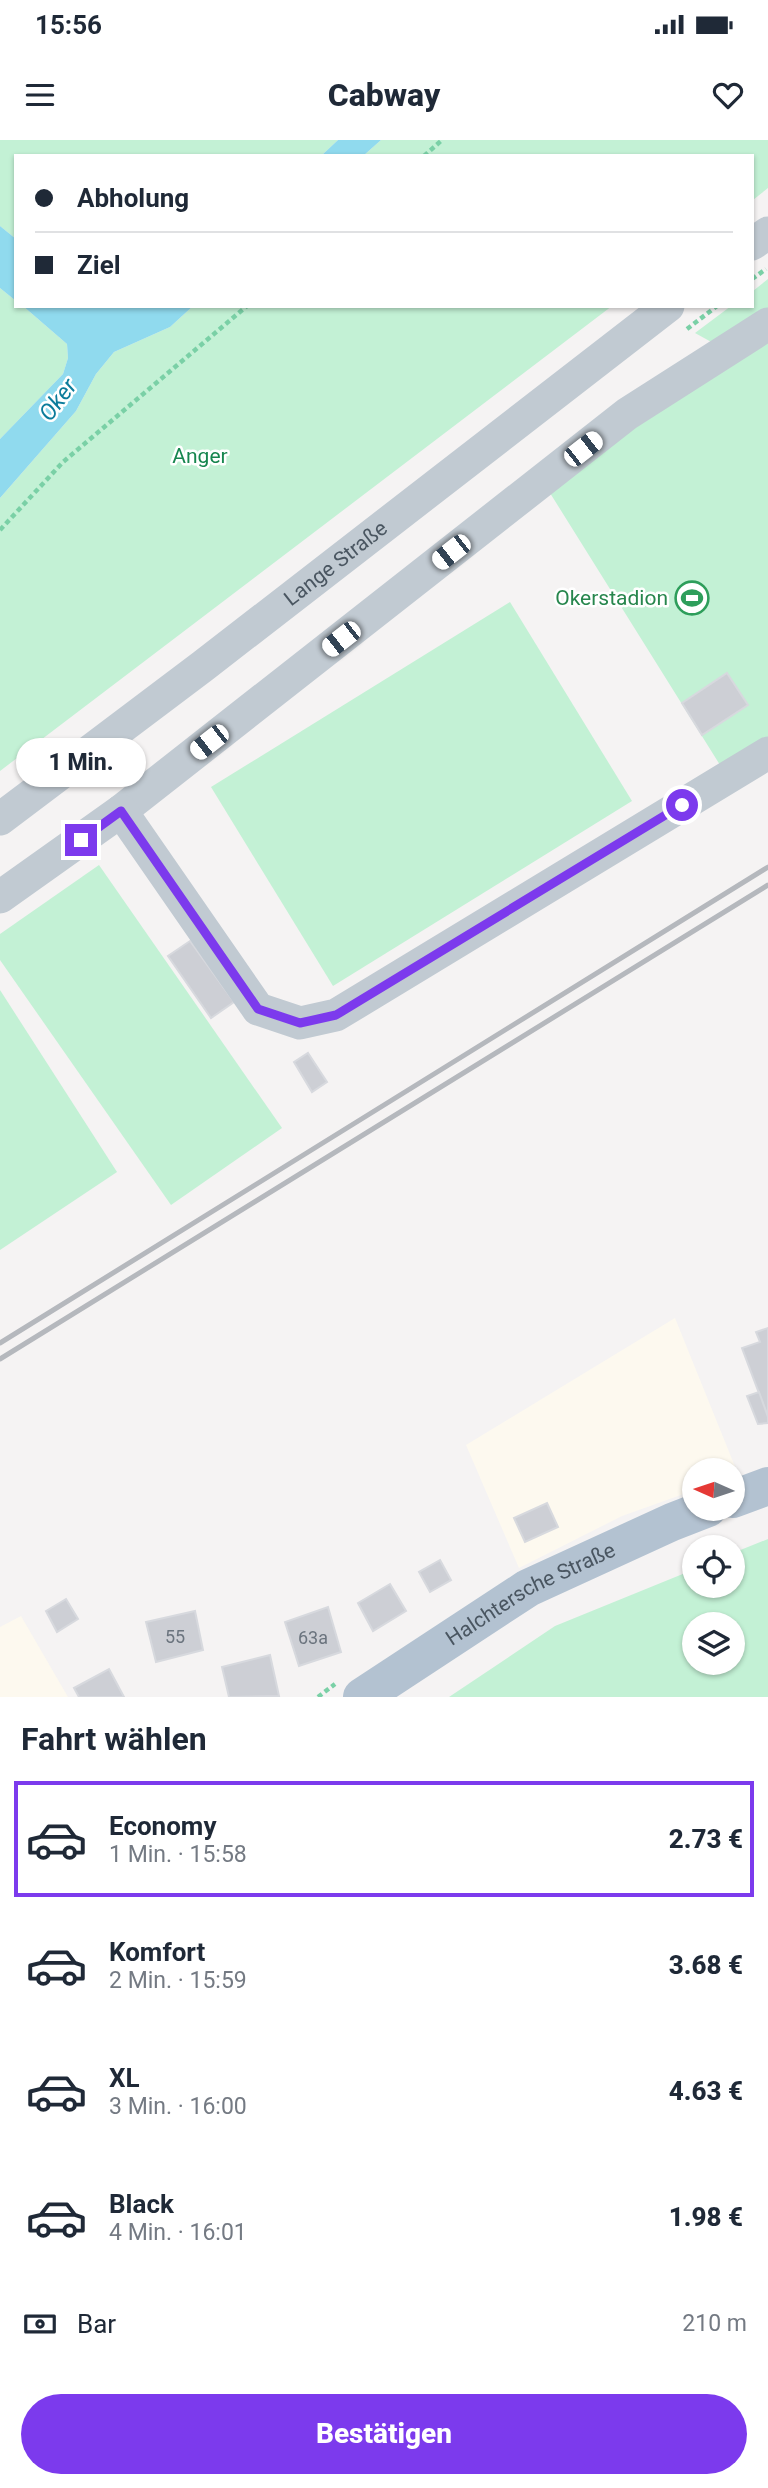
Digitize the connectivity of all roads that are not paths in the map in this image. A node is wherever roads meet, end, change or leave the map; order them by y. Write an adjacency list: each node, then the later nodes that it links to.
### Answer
1 (665, 308): 5 (street, Lange Straße)
2 (768, 324): 4 (street)
3 (768, 752): 4 (street)
4 (121, 811): 6 (street)
5 (0, 819)
6 (0, 897)
7 (768, 1486): 8 (main road)
8 (746, 1494)
9 (682, 1518): 10 (main road, Halchtersche Straße)
10 (362, 1697)

